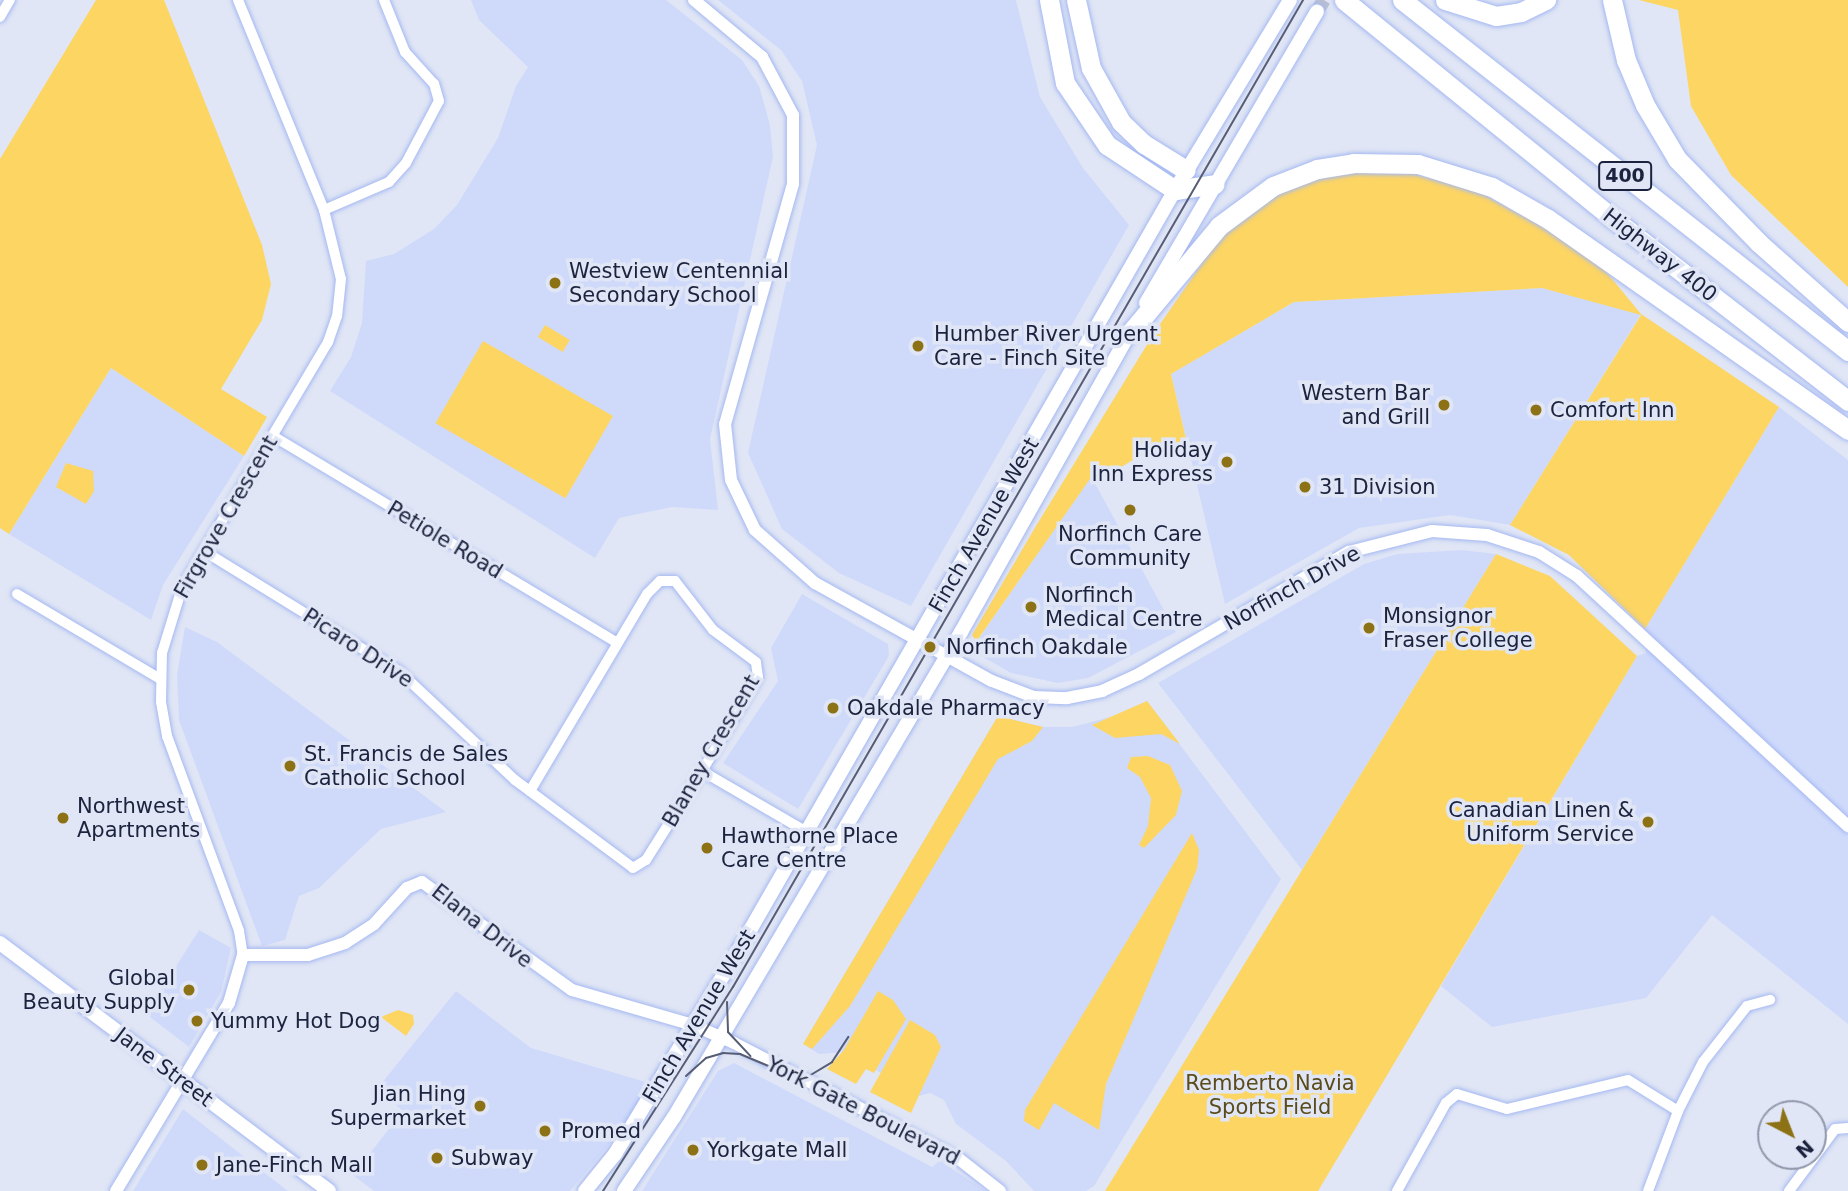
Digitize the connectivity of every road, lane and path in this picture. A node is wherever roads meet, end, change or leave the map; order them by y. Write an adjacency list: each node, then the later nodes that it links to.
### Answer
1 (10, 0): 15 (street)
2 (238, 0): 19 (street, Firgrove Crescent)
3 (384, 0): 19 (street)
4 (694, 0): 28 (street, Norfinch Drive)
5 (1049, 0): 18 (highway)
6 (1076, 0): 16 (highway)
7 (1290, 0): 16 (main road, Finch Avenue West)
8 (1338, 0): 13 (highway, Highway 400)
9 (1402, 0): 22 (highway, Highway 400 / 400)
10 (1445, 0): 11 (highway)
11 (1546, 0)
12 (1612, 0): 20 (highway)
13 (1352, 6): 23 (highway, Highway 400 / 400)
14 (1317, 11): 17 (main road, Finch Avenue West)
15 (0, 17)
16 (1186, 170): 18 (main road, Finch Avenue West)
17 (1215, 184): 18 (highway); 21 (main road, Finch Avenue West)
18 (1175, 190): 28 (main road, Finch Avenue West)
19 (324, 209): 25 (street, Firgrove Crescent)
20 (1848, 322)
21 (1129, 332): 24 (highway); 30 (main road, Finch Avenue West)
22 (1848, 351)
23 (1848, 401)
24 (1848, 430)
25 (273, 436): 26 (street, Firgrove Crescent); 29 (street, Petiole Road)
26 (204, 551): 31 (street, Firgrove Crescent); 33 (street, Picaro Drive)
27 (17, 594): 31 (street)
28 (918, 639): 30 (street, Norfinch Drive); 35 (main road, Finch Avenue West)
29 (618, 643): 32 (street, Blaney Crescent); 33 (street, Blaney Crescent)
30 (946, 656): 34 (street, Norfinch Drive); 40 (main road, Finch Avenue West)
31 (160, 679): 37 (street, Firgrove Crescent)
32 (702, 771): 33 (street, Blaney Crescent); 35 (street)
33 (530, 791)
34 (1848, 826)
35 (807, 832): 39 (main road, Finch Avenue West)
36 (0, 943): 41 (main road, Jane Street)
37 (243, 955): 39 (street, Elana Drive); 41 (street, Firgrove Crescent)
38 (1770, 1000): 42 (street)
39 (693, 1025): 40 (street, York Gate Boulevard); 46 (main road, Finch Avenue West)
40 (721, 1037): 47 (main road, Finch Avenue West); 48 (street, York Gate Boulevard)
41 (182, 1080): 44 (street, Firgrove Crescent); 45 (main road, Jane Street)
42 (1678, 1111): 49 (street); 50 (street)
43 (1848, 1128): 51 (street)
44 (116, 1191)
45 (329, 1191)
46 (585, 1191)
47 (624, 1191)
48 (1000, 1191)
49 (1398, 1191)
50 (1648, 1191)
51 (1789, 1191)

